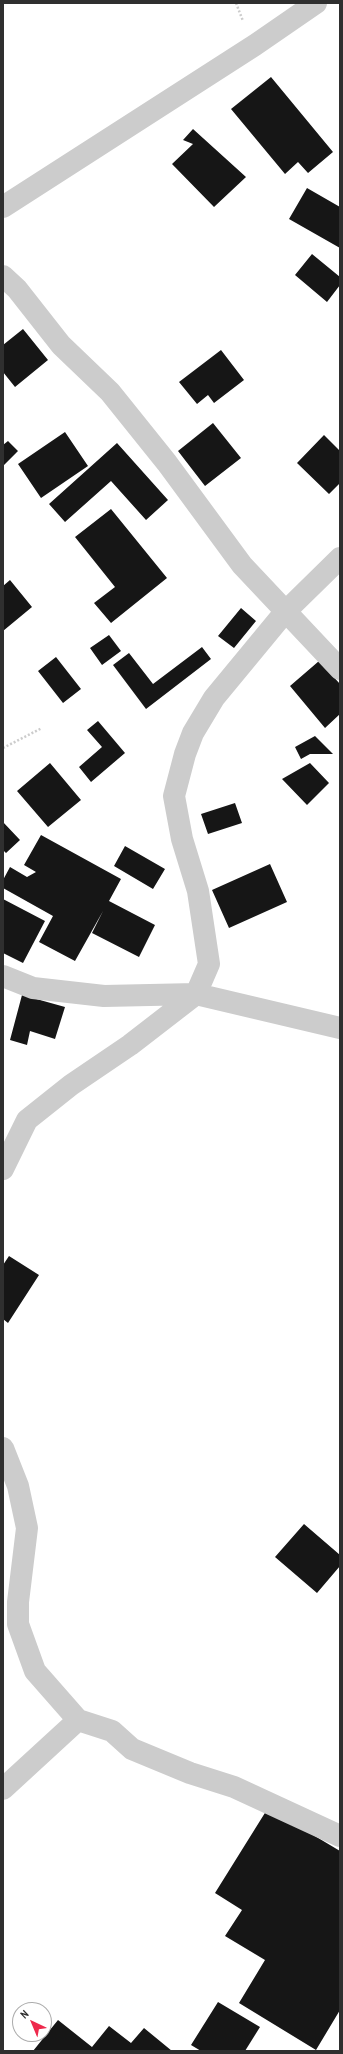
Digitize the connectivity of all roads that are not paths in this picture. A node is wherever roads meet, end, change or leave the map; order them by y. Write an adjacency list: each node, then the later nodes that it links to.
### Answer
1 (316, 3): 2 (street)
2 (3, 207)
3 (3, 276): 5 (street)
4 (340, 558): 5 (street)
5 (286, 612): 6 (street); 8 (street)
6 (340, 670)
7 (3, 976): 8 (street)
8 (196, 994): 9 (street); 10 (street)
9 (340, 1028)
10 (3, 1169)
11 (3, 1448): 12 (street)
12 (78, 1720): 13 (street); 14 (street)
13 (3, 1789)
14 (340, 1836)

